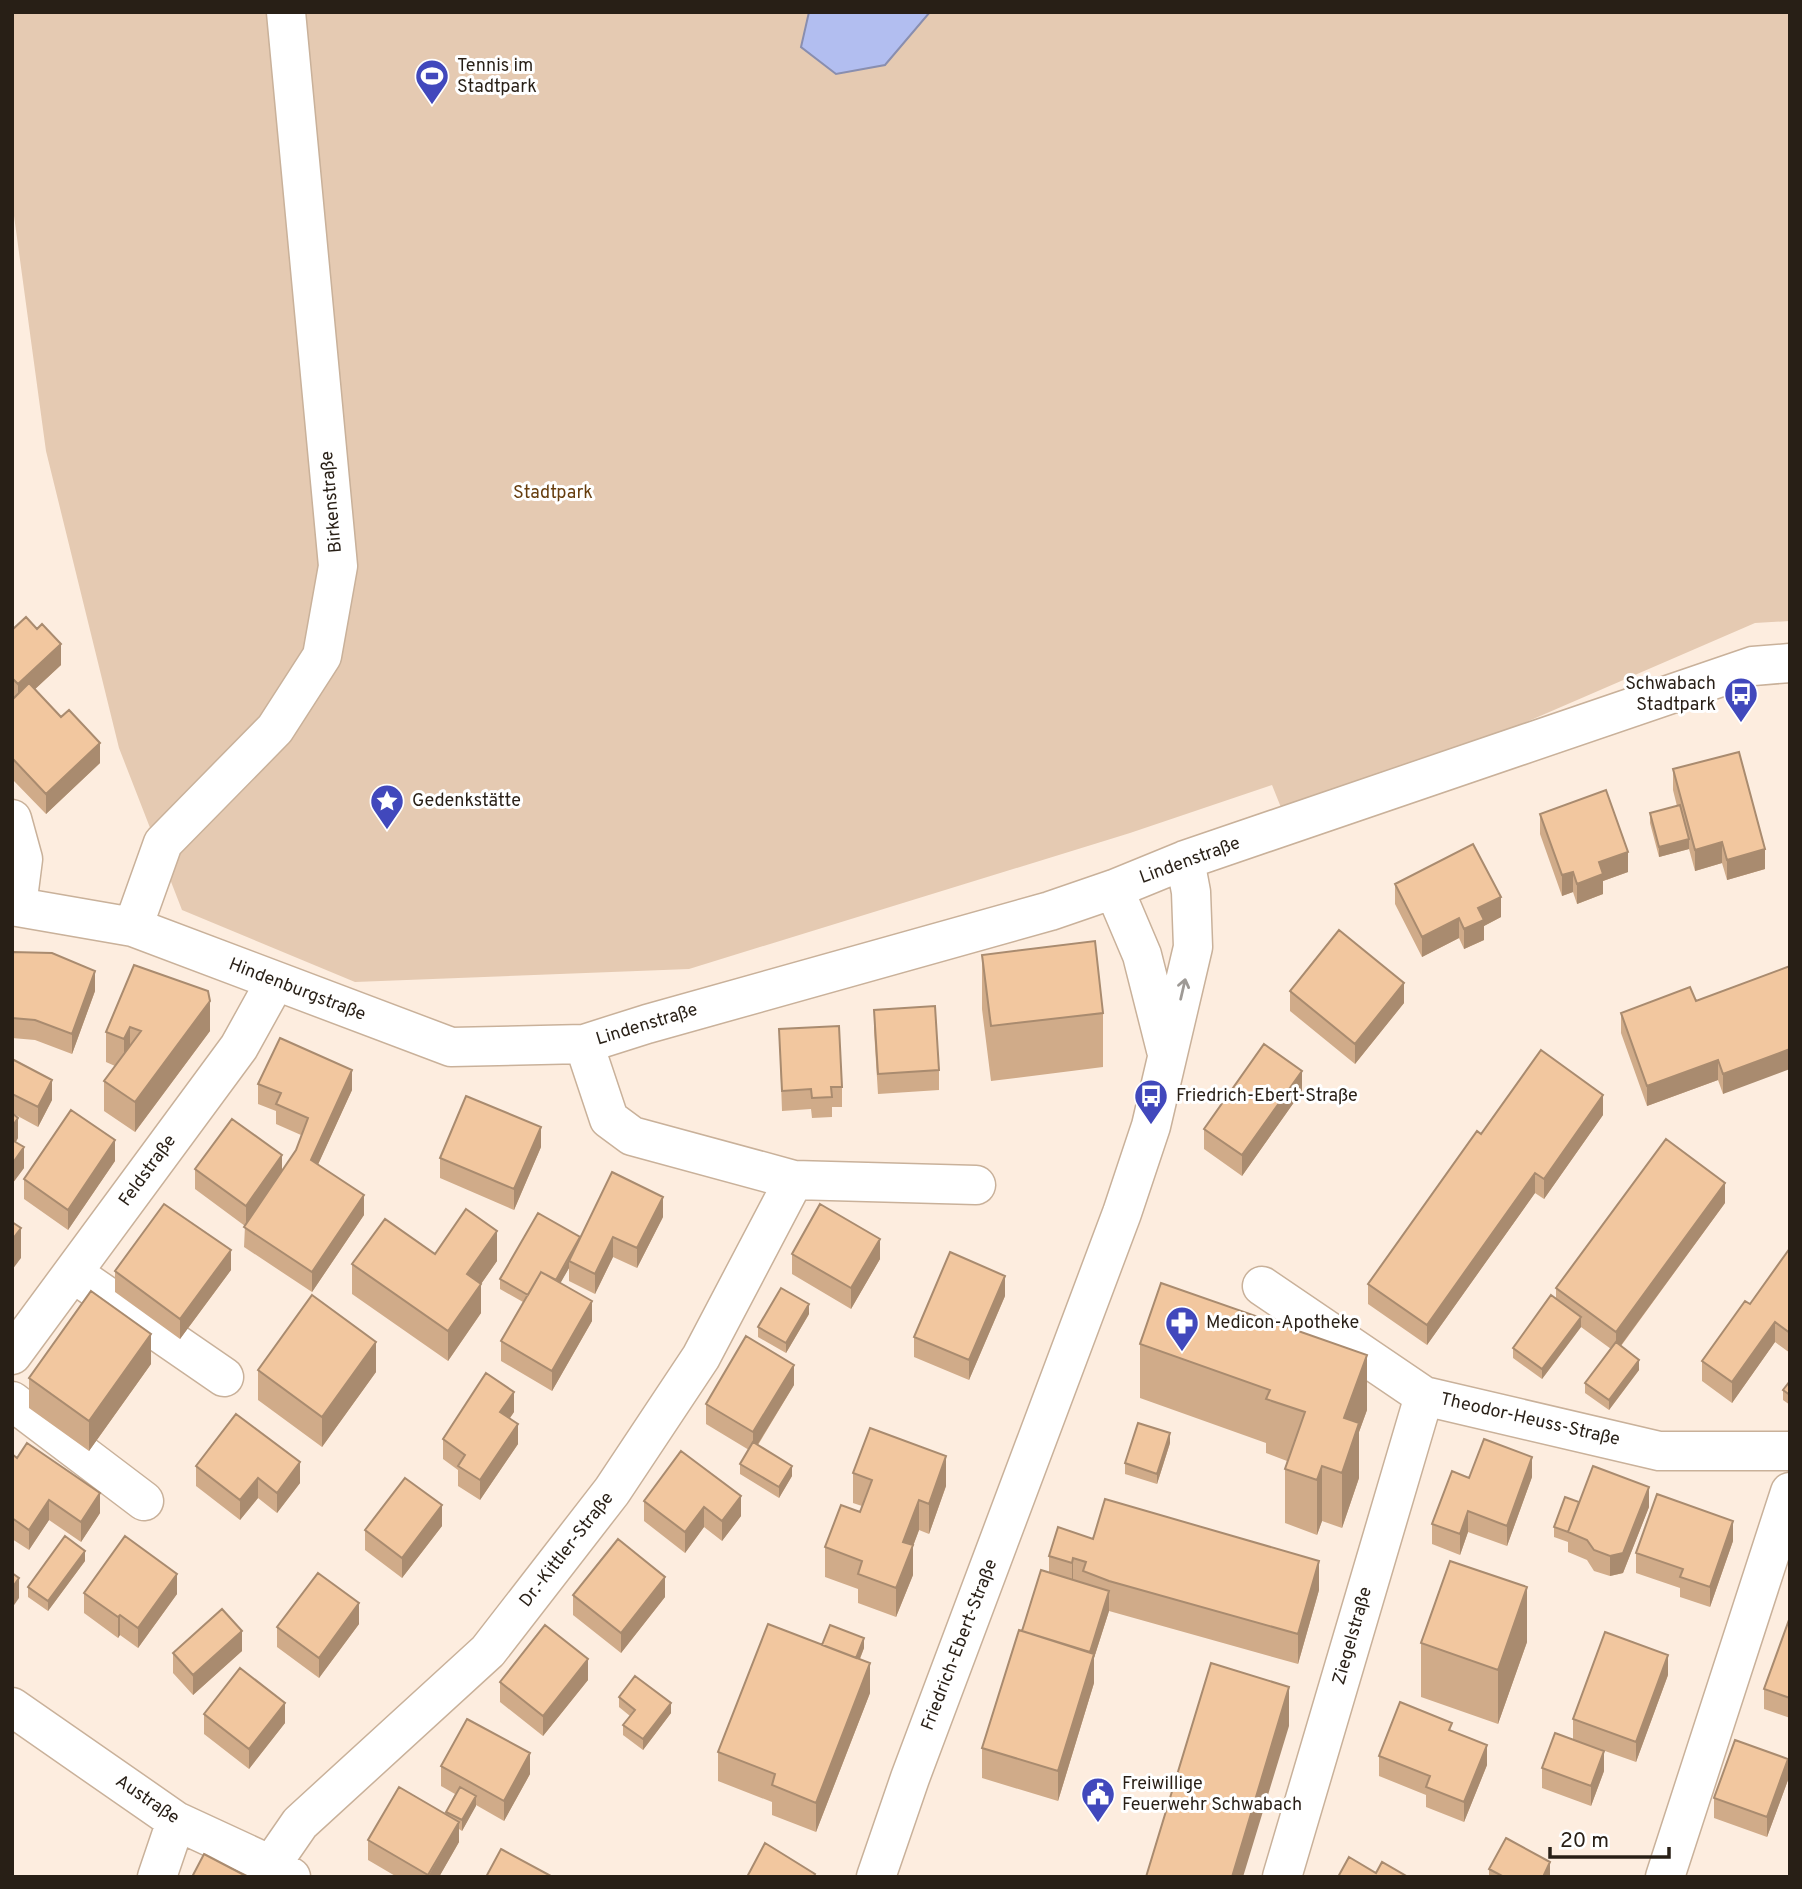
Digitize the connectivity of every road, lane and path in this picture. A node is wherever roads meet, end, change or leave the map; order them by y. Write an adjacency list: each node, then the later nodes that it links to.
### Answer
1 (286, 12): 7 (street, Birkenstraße)
2 (1790, 663): 4 (street, Lindenstraße)
3 (12, 820): 6 (street)
4 (1185, 860): 5 (street, Lindenstraße); 10 (street, Friedrich-Ebert-Straße, one-way to 4)
5 (1114, 889): 9 (street, Lindenstraße); 10 (street, Friedrich-Ebert-Straße)
6 (14, 906): 7 (street, Hindenburgstraße)
7 (133, 927): 8 (street, Hindenburgstraße)
8 (275, 982): 9 (street, Hindenburgstraße); 13 (street, Feldstraße)
9 (584, 1044): 11 (street)
10 (1167, 1055): 26 (street, Friedrich-Ebert-Straße)
11 (794, 1180): 12 (street); 24 (street, Dr.-Kittler-Straße)
12 (976, 1185)
13 (73, 1273): 15 (street, Feldstraße); 16 (street)
14 (1262, 1286): 17 (street, Theodor-Heuss-Straße)
15 (12, 1355)
16 (224, 1377)
17 (1424, 1396): 19 (street, Theodor-Heuss-Straße); 27 (street, Ziegelstraße)
18 (12, 1401): 21 (street)
19 (1790, 1451)
20 (1790, 1492): 28 (street)
21 (144, 1502)
22 (12, 1707): 23 (street, Austraße)
23 (176, 1821): 24 (street, Austraße); 25 (street)
24 (281, 1871)
25 (157, 1877)
26 (876, 1877)
27 (1282, 1877)
28 (1665, 1877)

